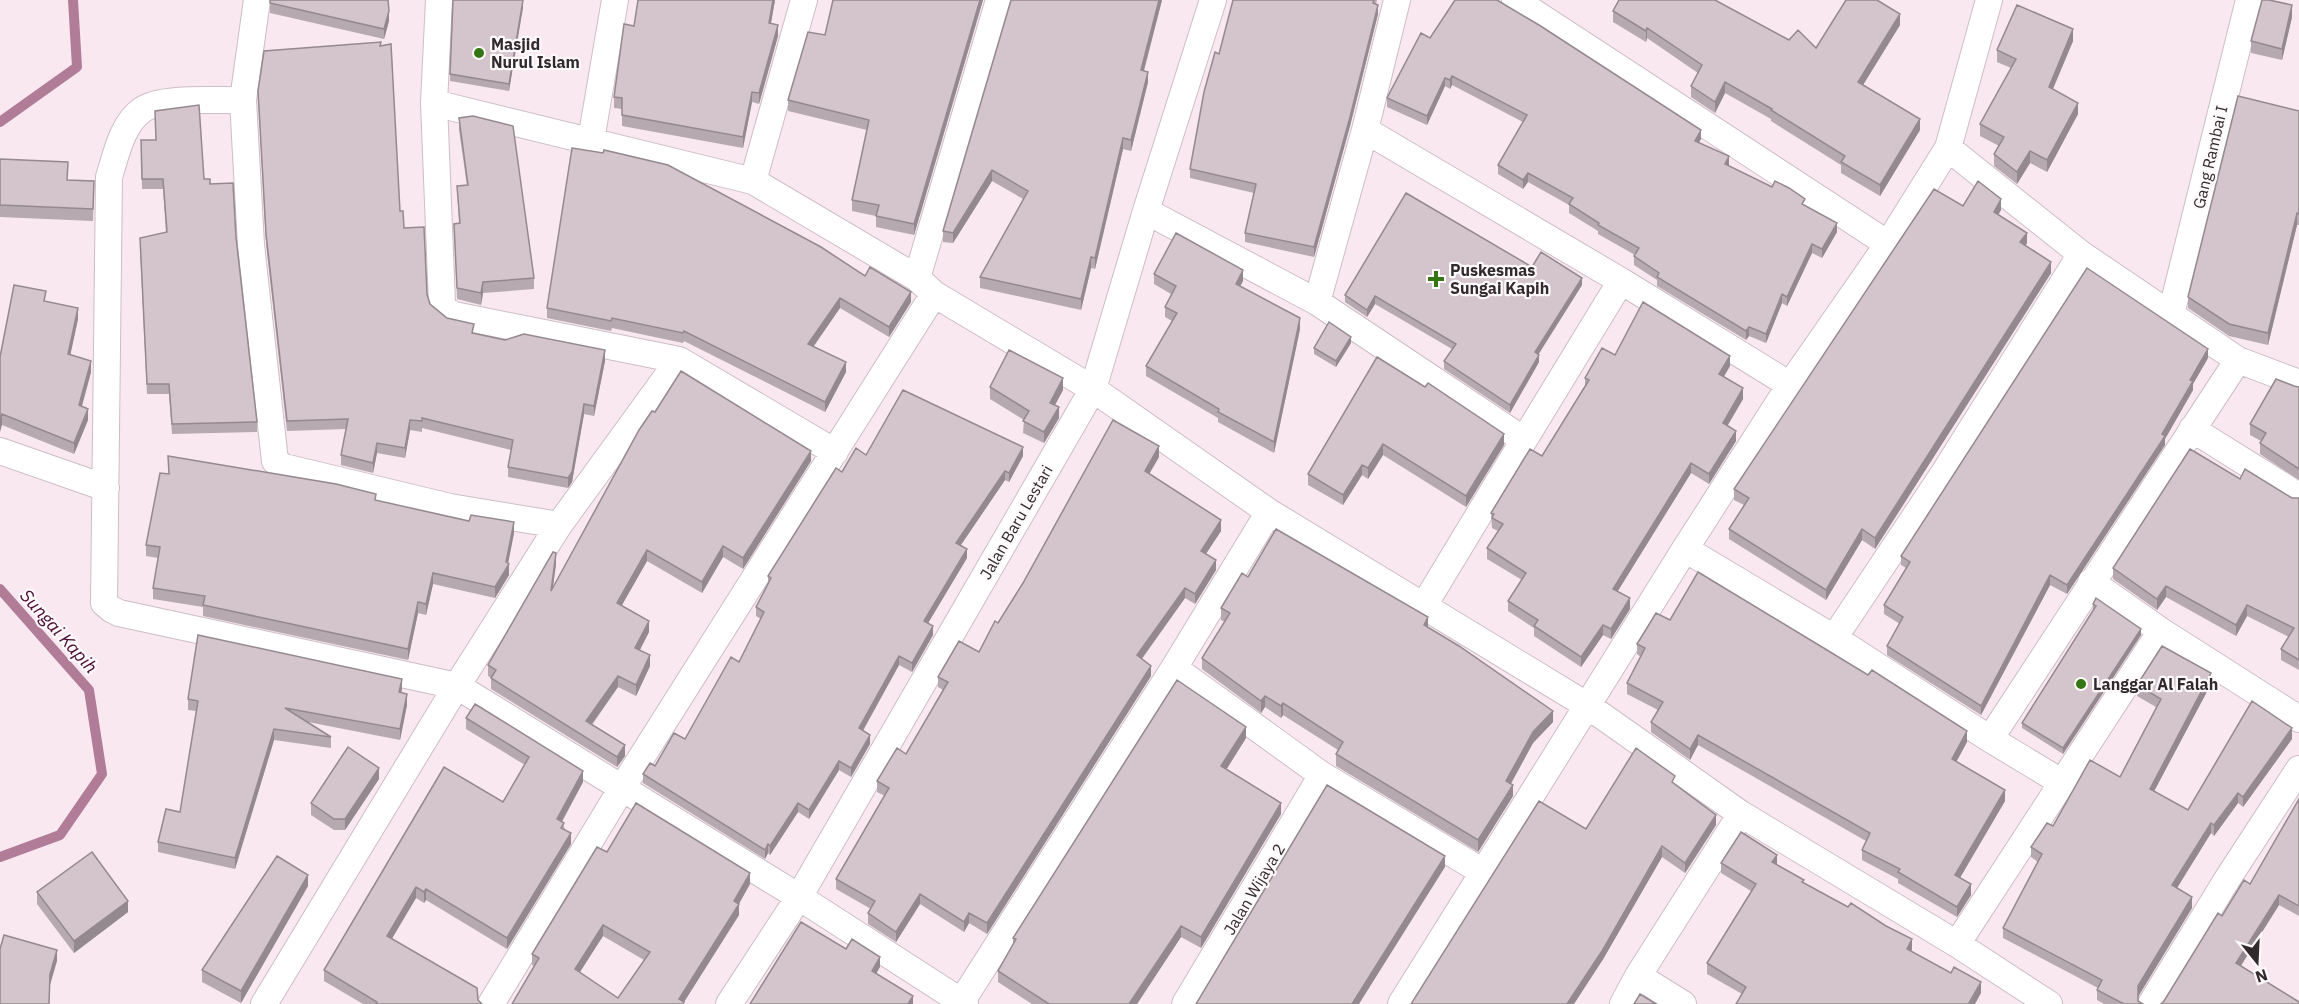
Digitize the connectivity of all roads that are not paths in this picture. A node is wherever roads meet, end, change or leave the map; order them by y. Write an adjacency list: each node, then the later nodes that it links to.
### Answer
1 (257, 0): 11 (street)
2 (439, 0): 12 (street)
3 (615, 0): 14 (street)
4 (804, 0): 16 (street)
5 (999, 0): 21 (street)
6 (1213, 0): 17 (street, Jalan Baru Lestari)
7 (1397, 0): 13 (street)
8 (1515, 0): 18 (street)
9 (1989, 0): 15 (street)
10 (2249, 0): 23 (street, Gang Rambai I)
11 (243, 100): 33 (street); 36 (street)
12 (434, 103): 14 (street); 24 (street)
13 (1365, 130): 20 (street); 22 (street)
14 (591, 140): 16 (street)
15 (1948, 148): 18 (street); 19 (street)
16 (753, 181): 21 (street)
17 (1146, 211): 22 (street); 28 (street, Jalan Baru Lestari)
18 (1888, 243): 27 (street)
19 (2080, 254): 23 (street); 41 (street)
20 (1621, 281): 27 (street); 30 (street)
21 (926, 286): 28 (street); 32 (street)
22 (1317, 302): 30 (street)
23 (2171, 314): 25 (street)
24 (679, 360): 32 (street); 36 (street)
25 (2238, 360): 26 (street); 29 (street)
26 (2299, 383)
27 (1790, 385): 37 (street)
28 (1093, 389): 35 (street); 53 (street, Jalan Baru Lestari)
29 (2192, 429): 34 (street); 38 (street)
30 (1524, 440): 39 (street)
31 (0, 452): 33 (street)
32 (835, 452): 50 (street)
33 (106, 488): 43 (street)
34 (2299, 496)
35 (1269, 513): 39 (street); 42 (street)
36 (559, 525): 43 (street)
37 (1685, 549): 41 (street); 44 (street)
38 (2091, 582): 40 (street); 46 (street)
39 (1423, 607): 44 (street)
40 (2161, 631): 45 (street); 49 (street)
41 (1834, 638): 46 (street)
42 (1174, 668): 48 (street); 56 (street)
43 (457, 686): 50 (street); 57 (street)
44 (1588, 706): 51 (street); 52 (street)
45 (2299, 719)
46 (1989, 739): 49 (street)
47 (2299, 769): 65 (street)
48 (1322, 775): 52 (street); 60 (street, Jalan Wijaya 2)
49 (2063, 783): 54 (street)
50 (622, 788): 53 (street); 58 (street)
51 (1741, 814): 54 (street); 55 (street)
52 (1483, 872): 61 (street)
53 (799, 897): 56 (street); 59 (street, Jalan Baru Lestari)
54 (1957, 944): 64 (street)
55 (1638, 976): 62 (street); 63 (street)
56 (962, 1003)
57 (264, 1004)
58 (491, 1004)
59 (729, 1004)
60 (1185, 1004)
61 (1401, 1004)
62 (1623, 1004)
63 (1683, 1004)
64 (2049, 1004)
65 (2151, 1004)

